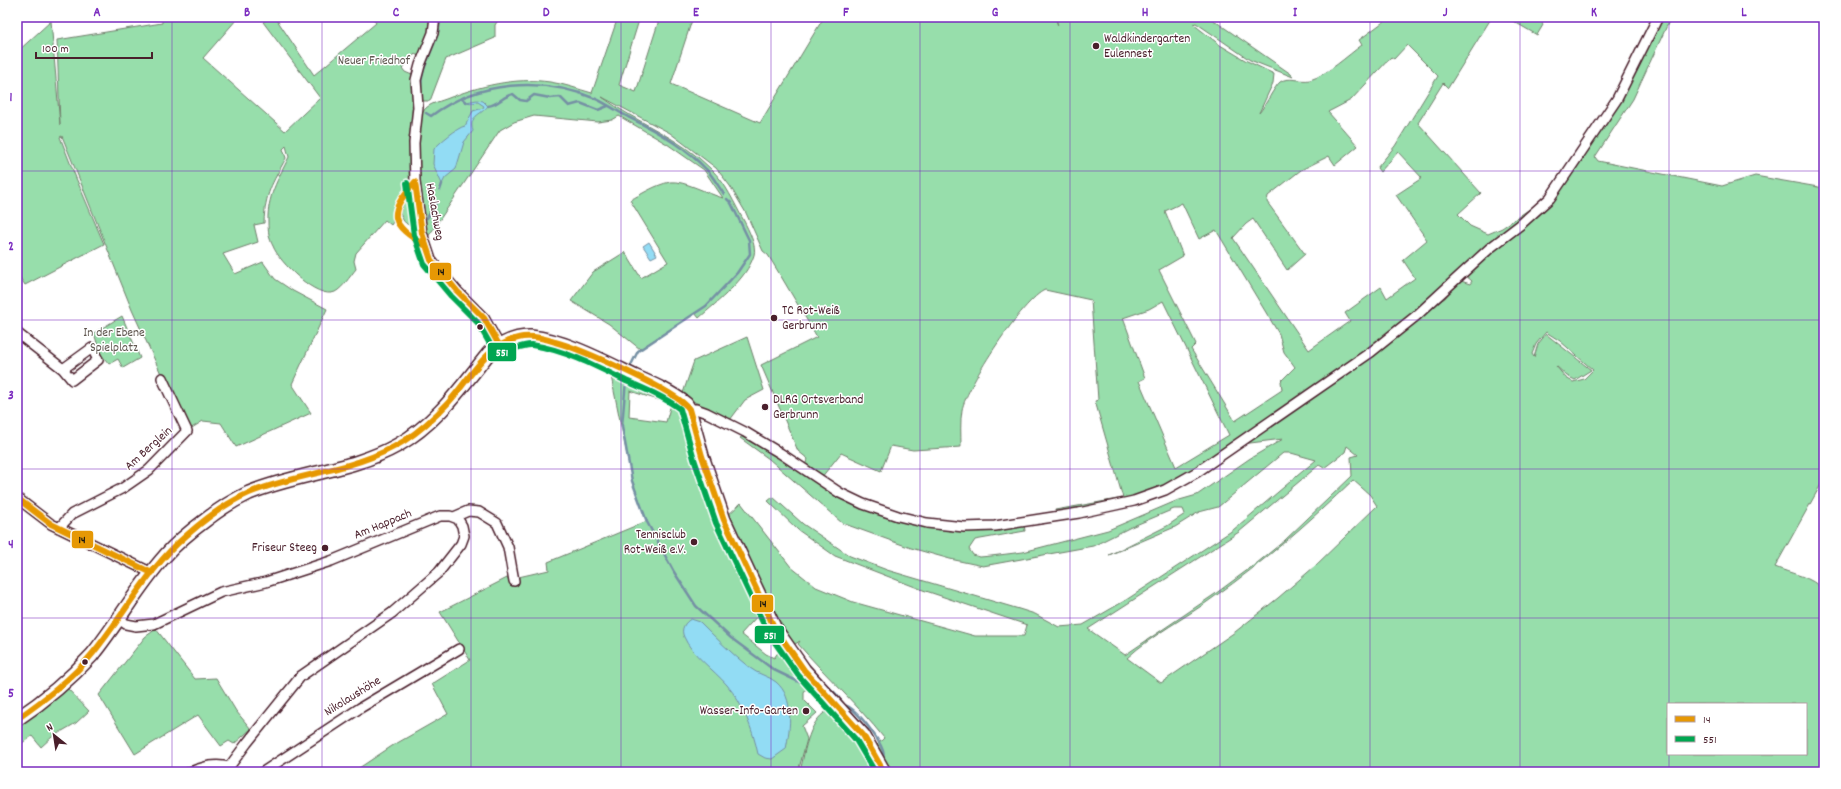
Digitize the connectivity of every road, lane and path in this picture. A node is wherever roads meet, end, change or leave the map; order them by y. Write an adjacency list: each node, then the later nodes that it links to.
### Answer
1 (435, 17): 4 (street, Haslachweg)
2 (1658, 17): 7 (street)
3 (17, 333): 5 (street)
4 (499, 345): 7 (street); 11 (street)
5 (63, 369)
6 (162, 378): 10 (street, Am Berglein)
7 (684, 404): 19 (street)
8 (17, 498): 10 (street)
9 (454, 517): 12 (street, Am Happach); 13 (street, Am Happach); 16 (street)
10 (59, 528): 11 (street)
11 (152, 573): 13 (street)
12 (514, 580)
13 (118, 620): 15 (street)
14 (459, 649): 18 (street, Nikolaushöhe)
15 (17, 719)
16 (228, 769): 17 (street)
17 (190, 772)
18 (262, 772)
19 (884, 772)

